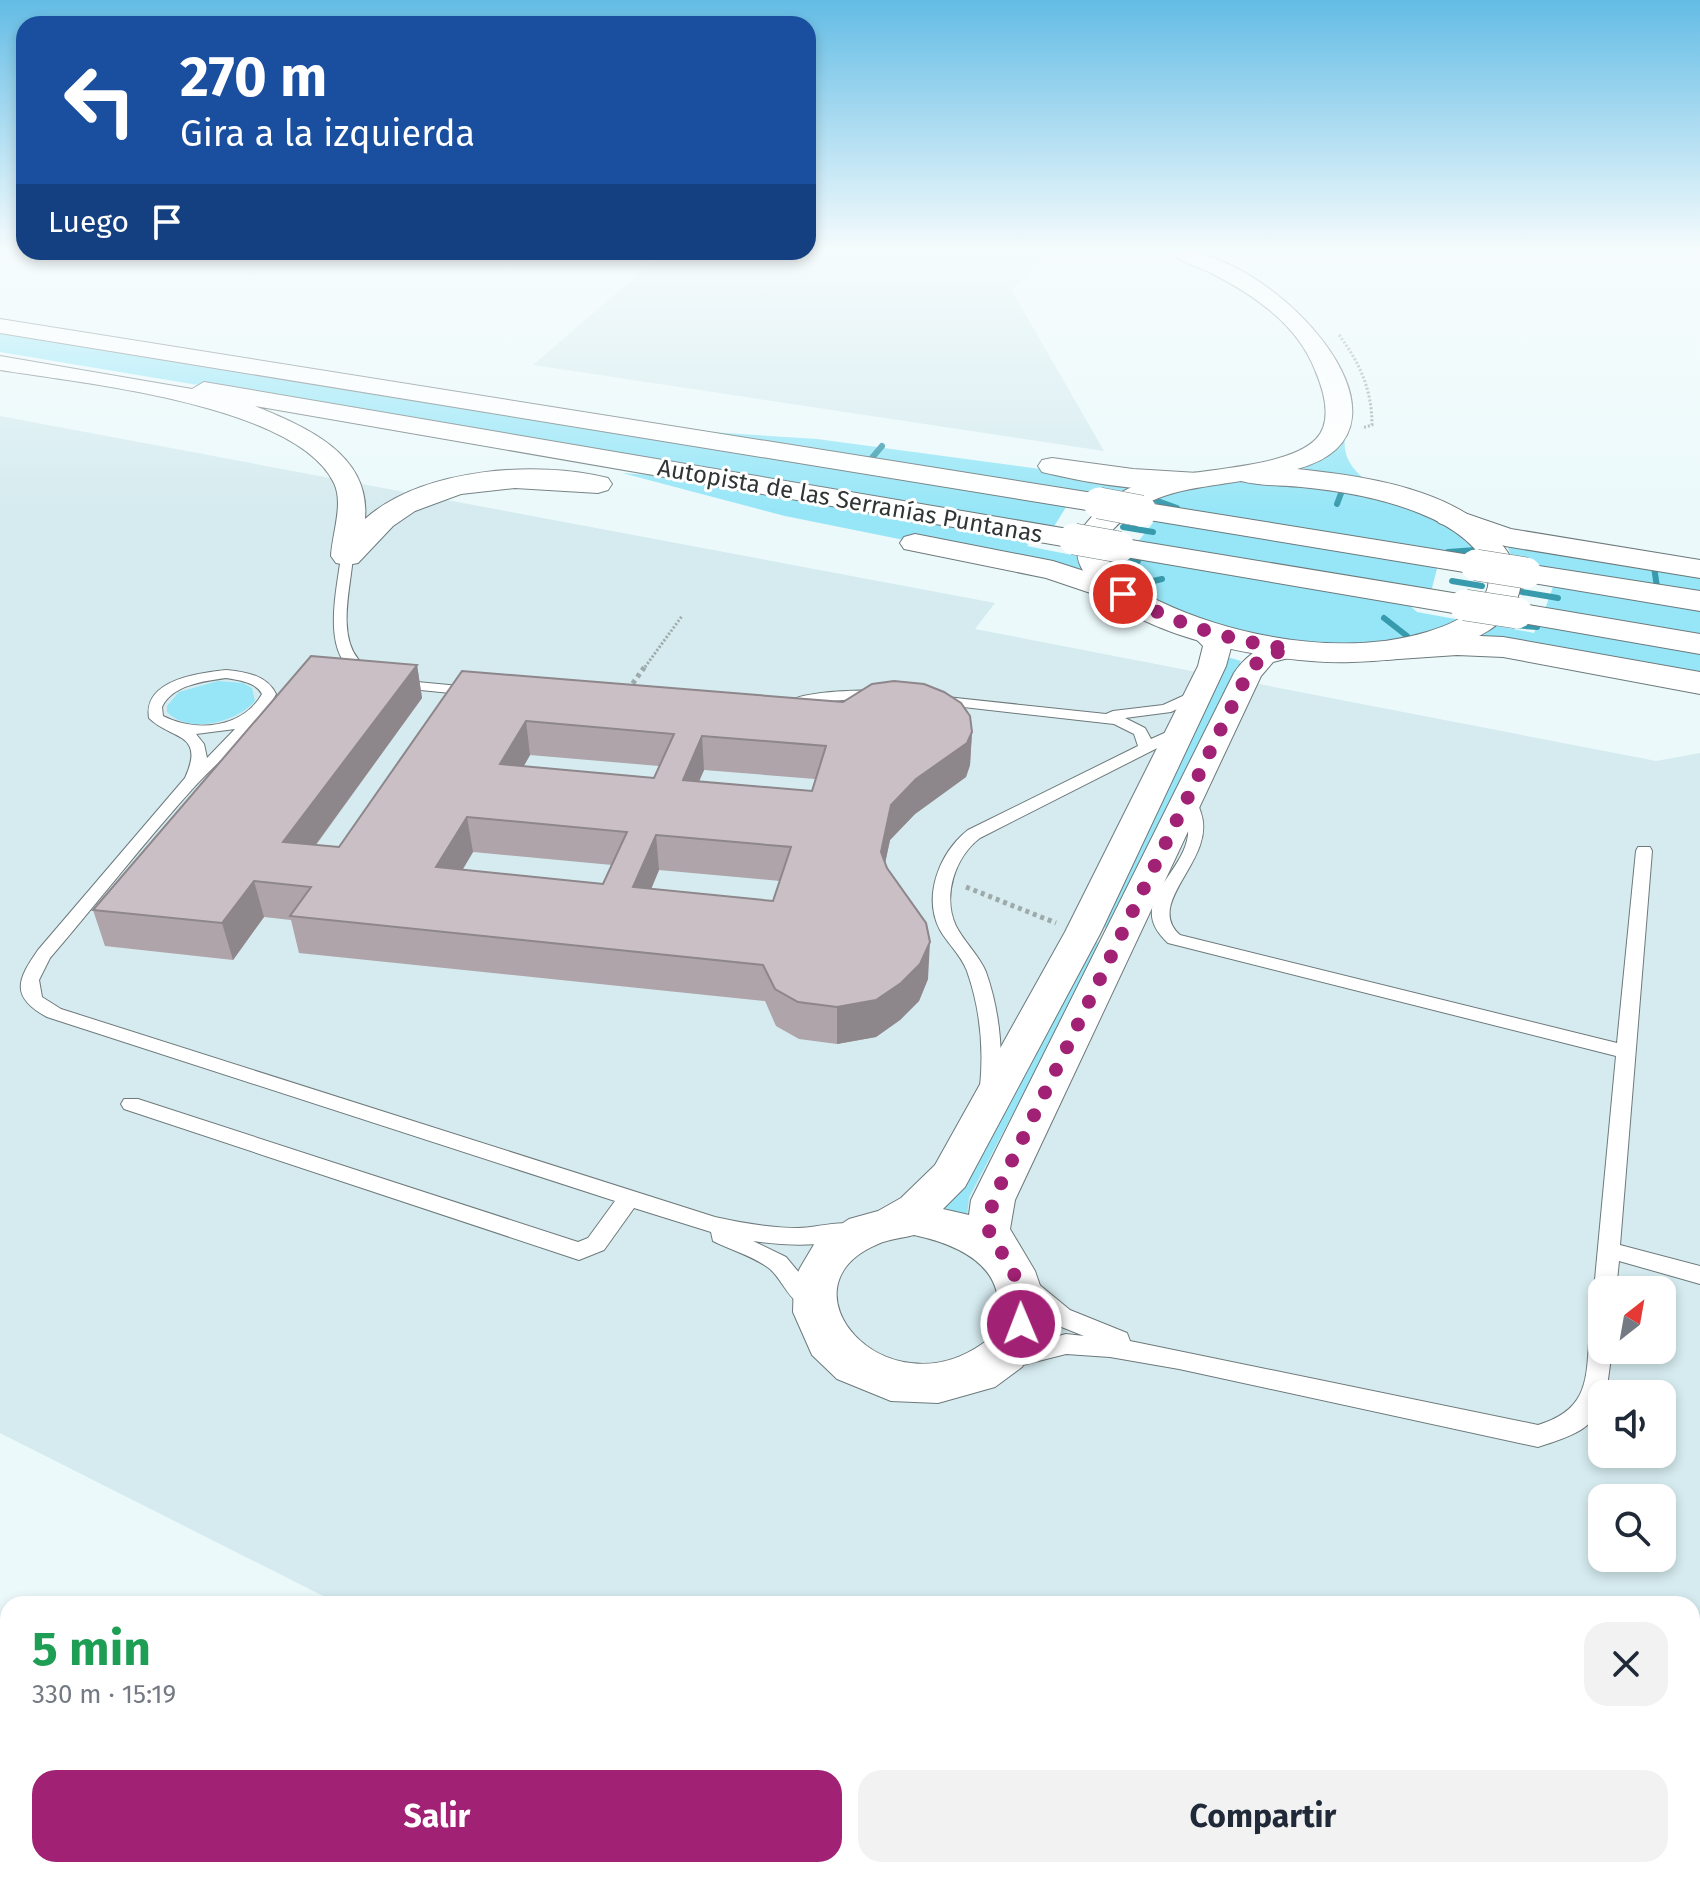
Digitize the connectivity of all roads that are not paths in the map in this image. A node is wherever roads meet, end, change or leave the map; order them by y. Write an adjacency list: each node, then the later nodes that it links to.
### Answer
1 (72, 338): 6 (main road, Autopista de las Serranías Puntanas)
2 (1307, 338): 12 (main road)
3 (1333, 338): 8 (main road)
4 (0, 356): 7 (main road, Autopista de las Serranías Puntanas)
5 (0, 363): 19 (main road)
6 (290, 373): 9 (main road); 22 (main road, Autopista de las Serranías Puntanas, bridge)
7 (265, 400): 19 (main road); 24 (main road, Autopista de las Serranías Puntanas, bridge)
8 (1361, 428)
9 (890, 442)
10 (1029, 463): 13 (main road)
11 (1367, 467): 14 (main road)
12 (1246, 474): 13 (main road); 14 (main road)
13 (1188, 479): 21 (main road)
14 (1413, 501): 15 (main road)
15 (1450, 517): 20 (main road); 26 (main road)
16 (793, 520): 17 (main road)
17 (838, 528)
18 (883, 536): 21 (main road)
19 (347, 556): 28 (lane)
20 (1700, 569)
21 (1123, 594): 23 (main road)
22 (1700, 601)
23 (1203, 632): 25 (main road); 29 (street)
24 (1700, 644)
25 (1290, 649): 26 (main road); 37 (street)
26 (1384, 650): 27 (main road)
27 (1700, 683)
28 (480, 692)
29 (1196, 694): 32 (lane); 34 (street)
30 (775, 708): 32 (lane)
31 (258, 711): 33 (lane); 33 (lane); 36 (lane)
32 (1099, 716): 35 (lane)
33 (177, 728): 36 (lane)
34 (1180, 731): 35 (lane); 41 (street)
35 (1147, 748): 41 (lane)
36 (192, 780): 42 (lane)
37 (1187, 797): 39 (lane); 46 (street)
38 (1644, 851): 39 (lane)
39 (1627, 1052): 45 (lane)
40 (131, 1104): 42 (lane)
41 (988, 1110): 44 (street)
42 (628, 1200): 43 (lane)
43 (667, 1212): 44 (lane); 49 (lane)
44 (880, 1224): 46 (street); 49 (street)
45 (1609, 1250): 47 (lane); 48 (lane)
46 (1009, 1264): 50 (lane); 52 (street)
47 (1700, 1275)
48 (1606, 1276)
49 (814, 1308): 52 (street)
50 (1179, 1359): 51 (lane); 52 (lane)
51 (1598, 1364)
52 (985, 1367)

